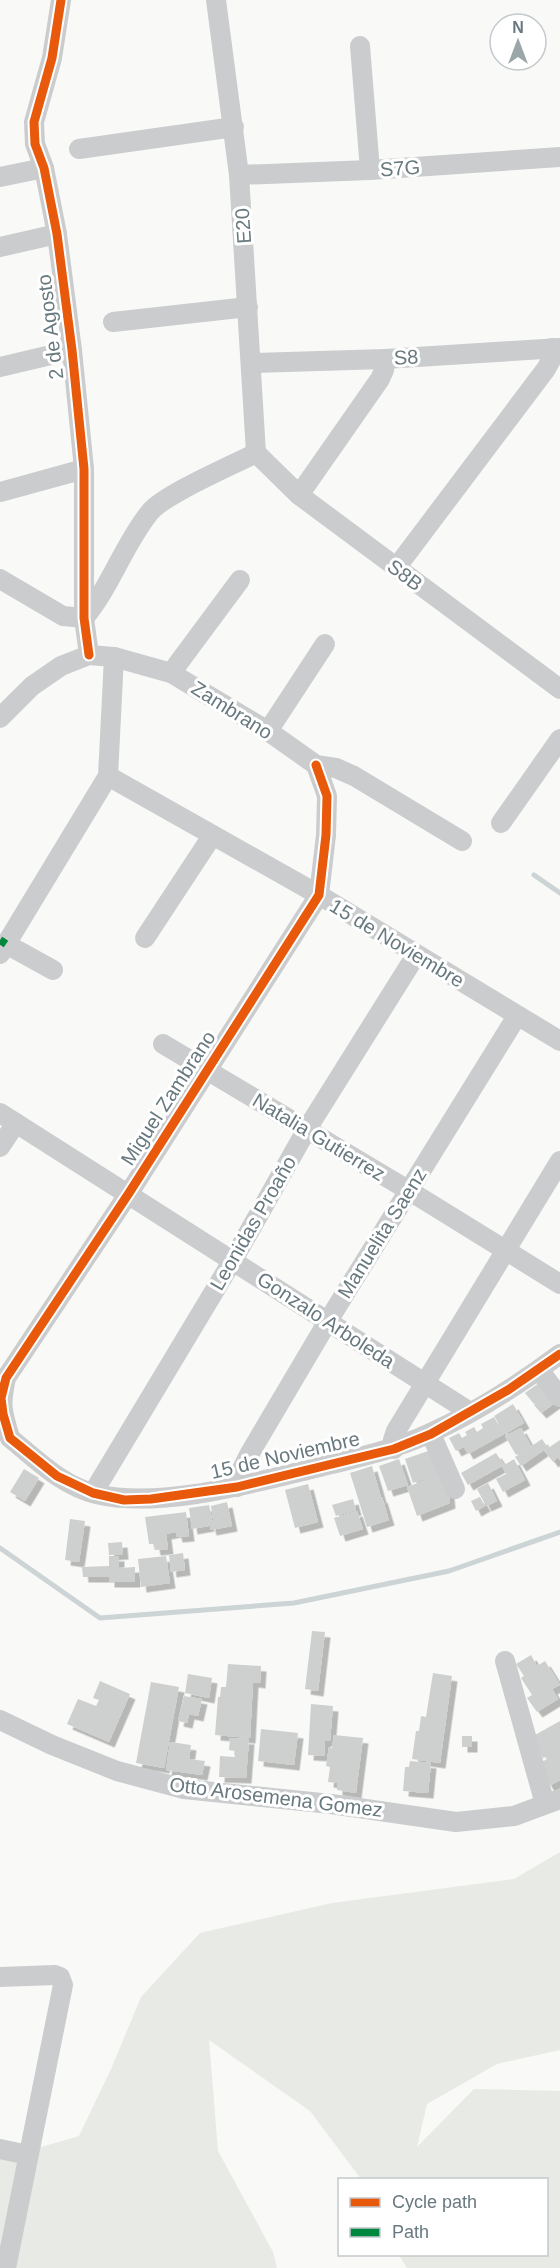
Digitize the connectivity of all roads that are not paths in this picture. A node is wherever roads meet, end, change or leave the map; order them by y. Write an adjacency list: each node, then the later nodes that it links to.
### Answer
1 (61, 0): 7 (street, 2 de Agosto)
2 (216, 0): 4 (street, E20)
3 (360, 46): 8 (street)
4 (234, 127): 5 (street); 9 (street, E20)
5 (79, 149)
6 (560, 157): 8 (street, S7G)
7 (44, 168): 10 (street); 11 (street, 2 de Agosto)
8 (370, 170): 9 (street, S7G)
9 (239, 175): 13 (street, E20)
10 (0, 177)
11 (57, 234): 12 (street); 16 (street, 2 de Agosto)
12 (0, 247)
13 (248, 307): 14 (street); 18 (street, E20)
14 (113, 322)
15 (556, 348): 17 (street, S8); 24 (street)
16 (72, 350): 19 (street); 21 (street, 2 de Agosto)
17 (385, 358): 18 (street, S8); 23 (street)
18 (252, 363): 20 (street, E20)
19 (0, 367)
20 (256, 453): 23 (street, S8B); 27 (street)
21 (84, 470): 22 (street); 27 (street, 2 de Agosto)
22 (0, 492)
23 (298, 495): 24 (street, S8B)
24 (396, 568): 32 (street, S8B)
25 (0, 579): 27 (street)
26 (240, 580): 31 (street)
27 (84, 618): 29 (street, 2 de Agosto)
28 (326, 644): 34 (street)
29 (89, 655): 30 (street, Zambrano); 33 (street, Zambrano)
30 (114, 657): 31 (street, Zambrano); 37 (street)
31 (171, 673): 34 (street, Zambrano)
32 (560, 689)
33 (0, 718)
34 (268, 731): 36 (street, Zambrano)
35 (560, 739): 38 (street)
36 (316, 765): 40 (street, Zambrano); 41 (street, Miguel Zambrano)
37 (108, 776): 39 (street, 15 de Noviembre); 43 (street)
38 (501, 823)
39 (212, 836): 41 (street, 15 de Noviembre); 42 (street)
40 (462, 841)
41 (319, 895): 44 (street, 15 de Noviembre); 49 (street, Miguel Zambrano)
42 (145, 938)
43 (3, 949): 45 (street)
44 (416, 955): 46 (street, 15 de Noviembre); 51 (street, Leonidas Proaño)
45 (53, 969)
46 (517, 1016): 47 (street, 15 de Noviembre); 54 (street, Manuelita Saenz)
47 (560, 1041)
48 (163, 1044): 49 (street, Natalia Gutierrez)
49 (207, 1070): 51 (street, Natalia Gutierrez); 55 (street, Miguel Zambrano)
50 (8, 1118): 52 (street); 55 (street, Gonzalo Arboleda)
51 (307, 1129): 54 (street, Natalia Gutierrez); 57 (street, Leonidas Proaño)
52 (0, 1147)
53 (560, 1161): 56 (street)
54 (408, 1190): 56 (street, Natalia Gutierrez); 59 (street, Manuelita Saenz)
55 (129, 1193): 57 (street, Gonzalo Arboleda); 61 (street, Miguel Zambrano)
56 (505, 1251): 58 (street, Natalia Gutierrez); 63 (street)
57 (233, 1260): 59 (street, Gonzalo Arboleda); 71 (street, Leonidas Proaño)
58 (560, 1284)
59 (327, 1321): 63 (street, Gonzalo Arboleda); 69 (street, Manuelita Saenz)
60 (560, 1354): 62 (street, 15 de Noviembre)
61 (7, 1361): 67 (street, Miguel Zambrano)
62 (539, 1370): 64 (street); 65 (street, 15 de Noviembre)
63 (425, 1383): 65 (street, Gonzalo Arboleda); 68 (street)
64 (560, 1397)
65 (470, 1412): 66 (street, 15 de Noviembre)
66 (430, 1434): 68 (street, 15 de Noviembre); 70 (street)
67 (5, 1437): 71 (street, 15 de Noviembre)
68 (394, 1449): 69 (street, 15 de Noviembre)
69 (237, 1486): 71 (street, 15 de Noviembre)
70 (455, 1490)
71 (93, 1493)
72 (505, 1661): 74 (street)
73 (0, 1720): 74 (street, Otto Arosemena Gomez)
74 (552, 1802)
75 (0, 1977): 77 (street)
76 (0, 2150): 77 (street)
77 (28, 2155): 78 (street)
78 (6, 2268)

